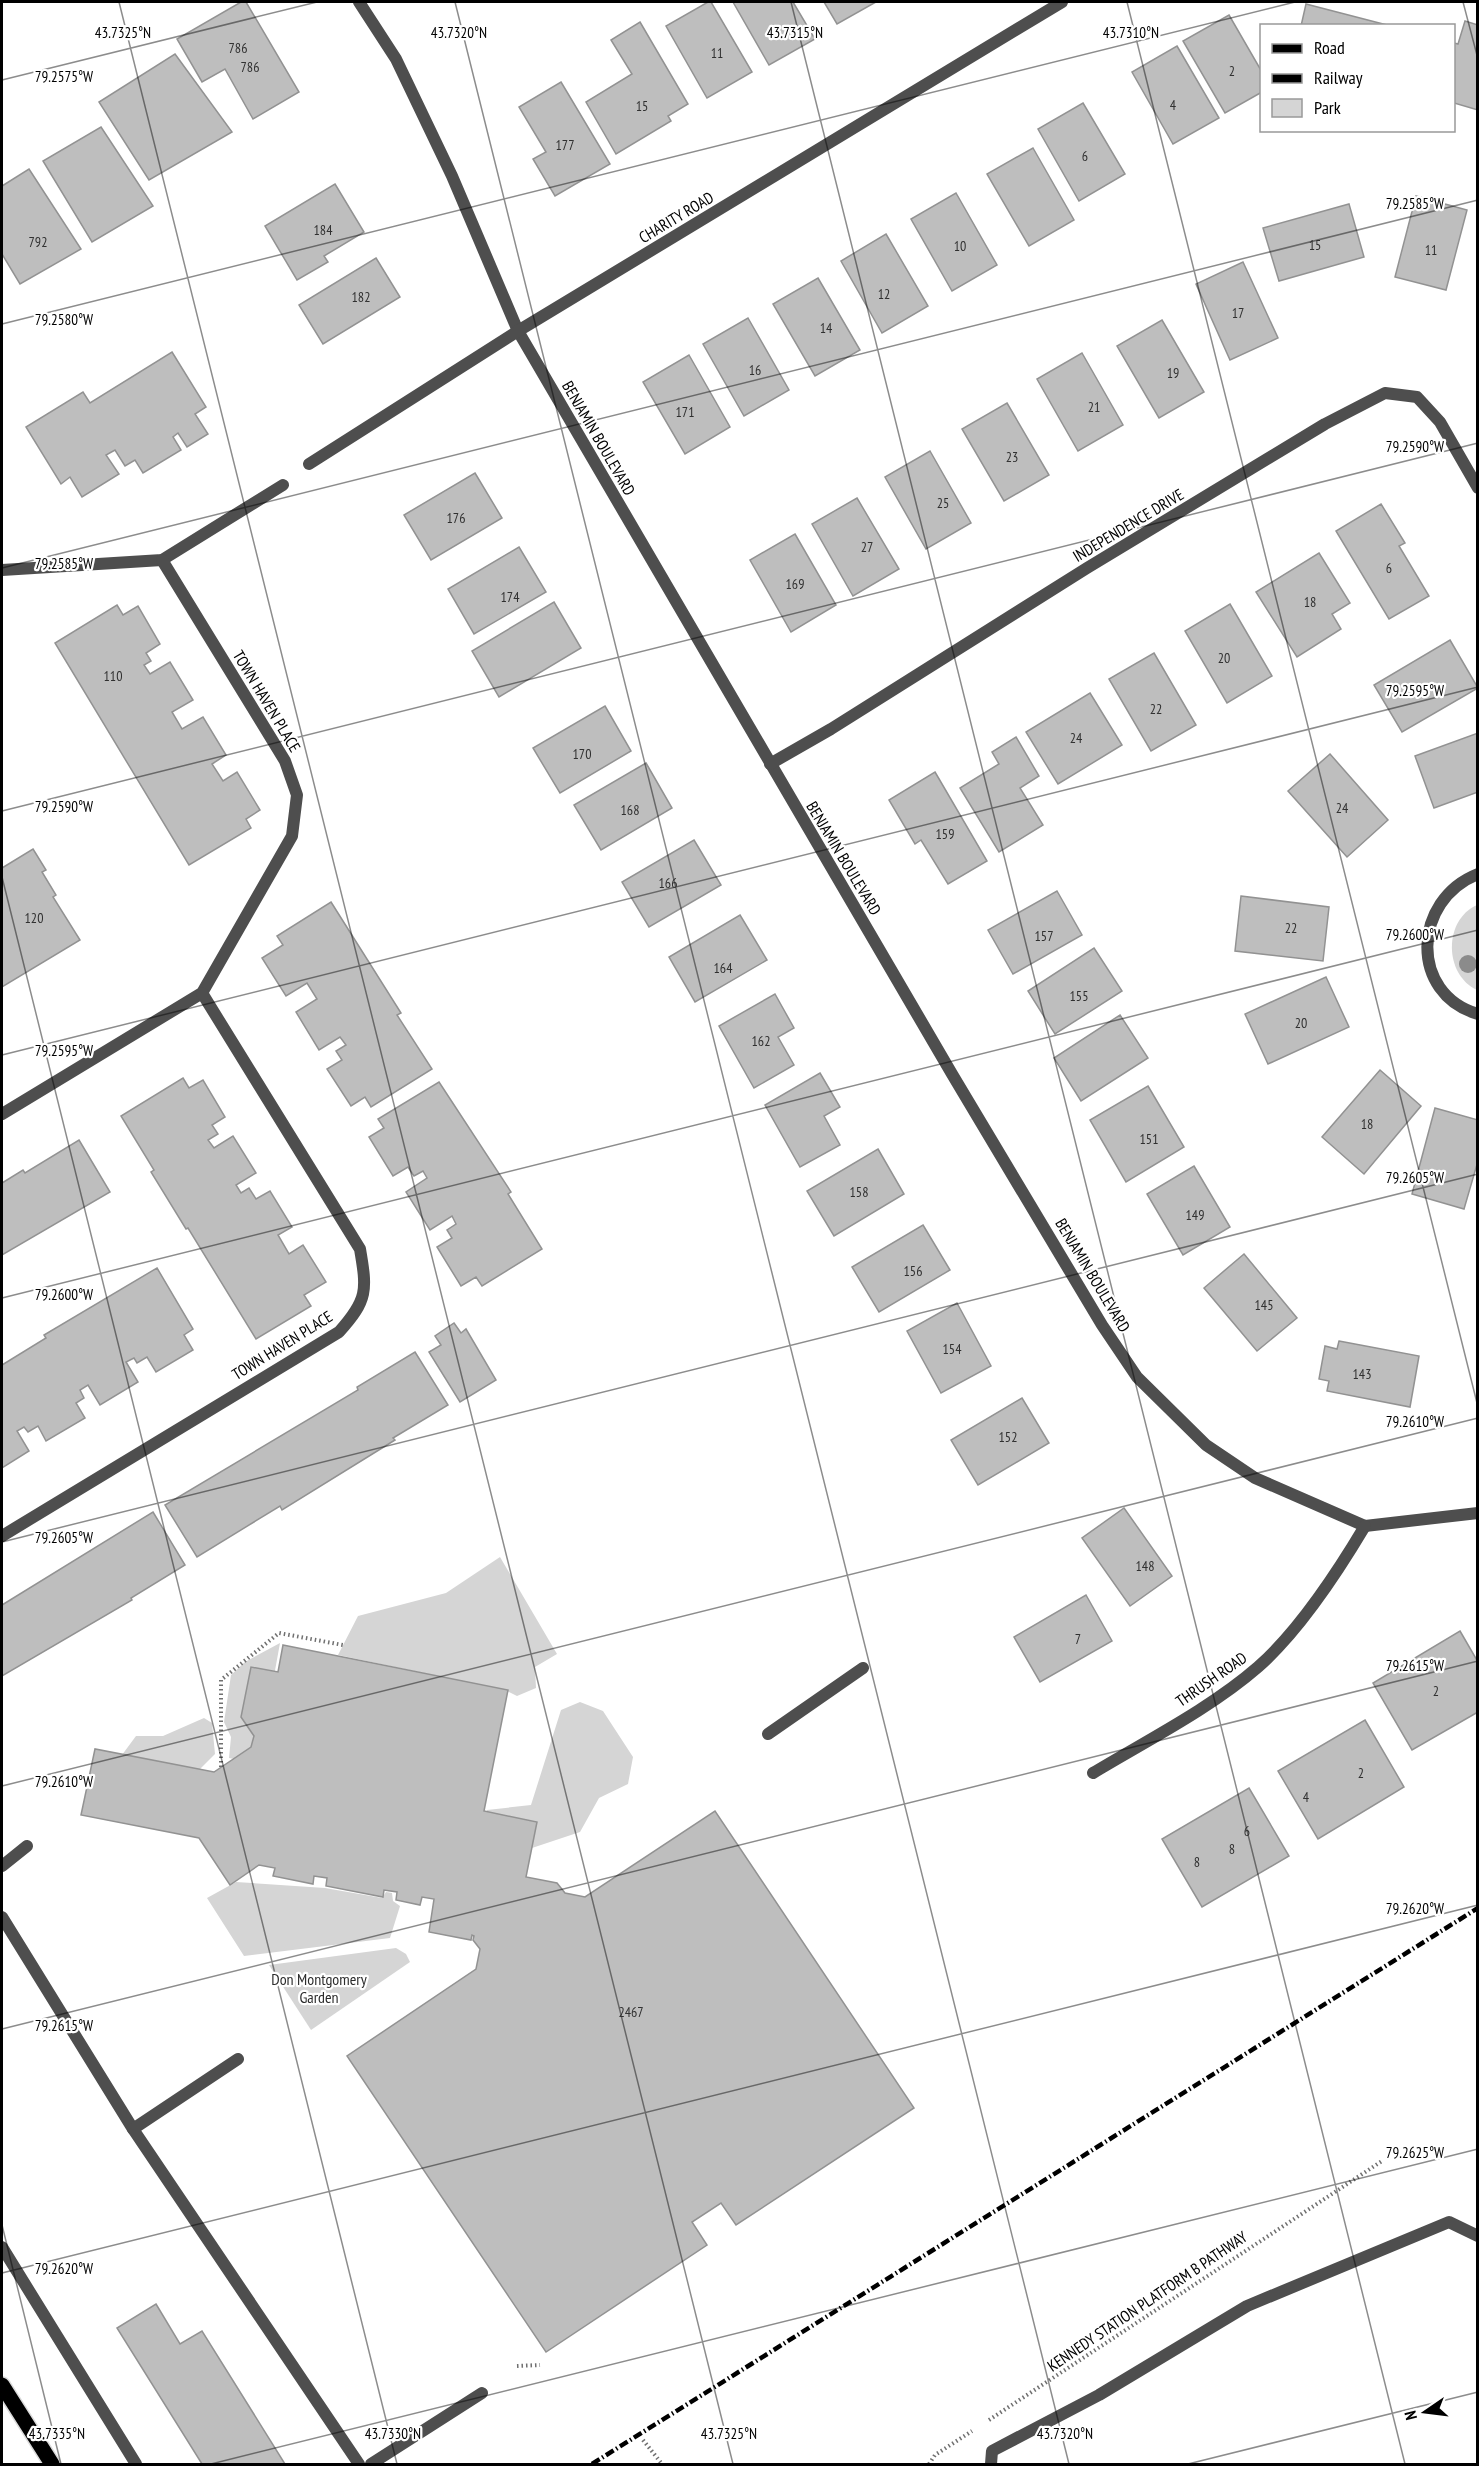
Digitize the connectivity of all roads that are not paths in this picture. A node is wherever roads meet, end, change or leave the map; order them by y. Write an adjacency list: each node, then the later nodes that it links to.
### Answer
1 (359, 2): 3 (street, BENJAMIN BOULEVARD)
2 (1062, 2): 3 (street, CHARITY ROAD)
3 (518, 331): 4 (street, CHARITY ROAD); 9 (street, BENJAMIN BOULEVARD)
4 (309, 464)
5 (283, 485): 7 (street)
6 (1478, 488): 9 (street, INDEPENDENCE DRIVE)
7 (162, 560): 8 (street); 11 (street, TOWN HAVEN PLACE)
8 (2, 570)
9 (770, 764): 15 (street, BENJAMIN BOULEVARD)
10 (1478, 874): 12 (street)
11 (202, 993): 13 (street, TOWN HAVEN PLACE); 16 (street, TOWN HAVEN PLACE)
12 (1478, 1014)
13 (2, 1114)
14 (1478, 1513): 15 (street, BENJAMIN BOULEVARD)
15 (1365, 1526): 19 (street, THRUSH ROAD)
16 (2, 1536)
17 (863, 1668): 18 (street)
18 (768, 1734)
19 (1093, 1773)
20 (27, 1846): 21 (street)
21 (2, 1866)
22 (2, 1917): 24 (street)
23 (238, 2060): 24 (street)
24 (133, 2128): 31 (street)
25 (1478, 2236): 33 (street)
26 (2, 2247): 30 (street)
27 (2, 2385): 29 (main road)
28 (482, 2393): 32 (street)
29 (52, 2464)
30 (136, 2464)
31 (359, 2464)
32 (371, 2464)
33 (991, 2464)

